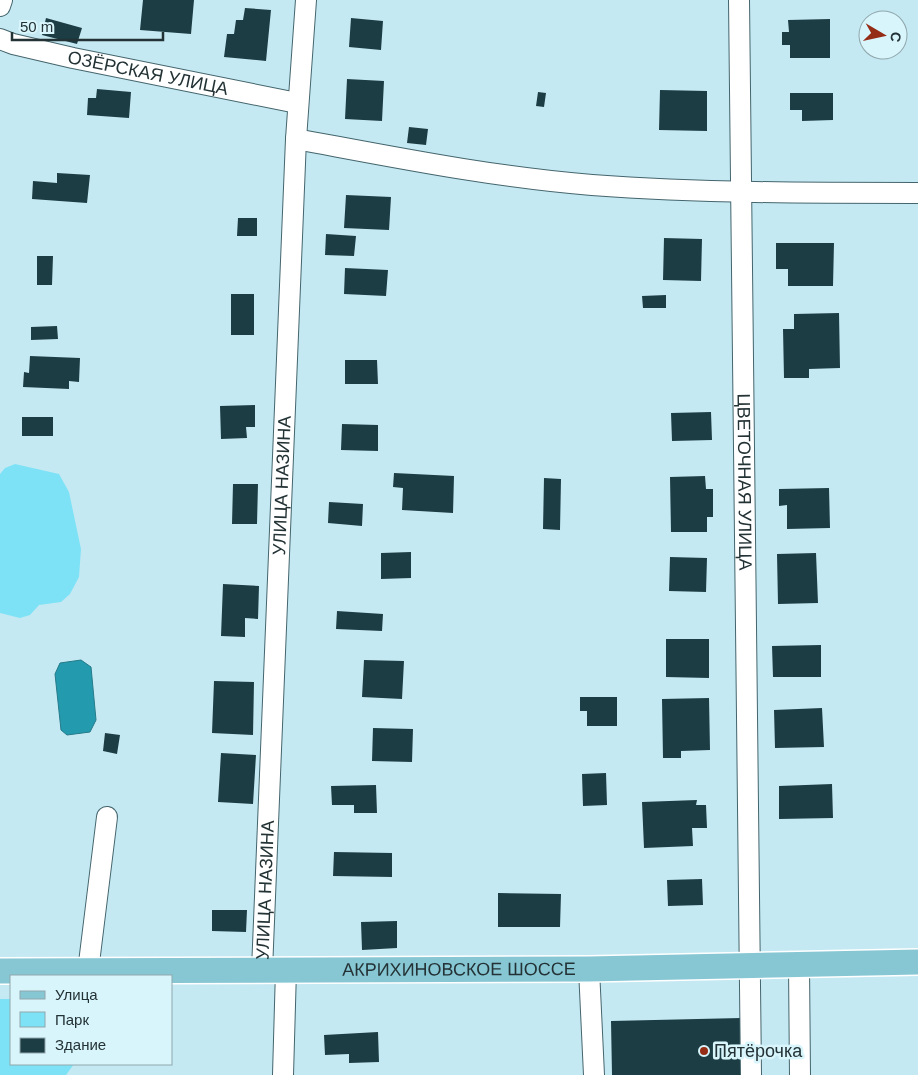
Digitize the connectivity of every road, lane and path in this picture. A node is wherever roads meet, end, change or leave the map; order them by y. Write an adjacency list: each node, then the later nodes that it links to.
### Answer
1 (2, 0): 4 (street)
2 (306, 0): 6 (street, УЛИЦА НАЗИНА)
3 (739, 0): 8 (street, ЦВЕТОЧНАЯ УЛИЦА)
4 (0, 6)
5 (0, 39): 6 (street, ОЗЁРСКАЯ УЛИЦА)
6 (297, 102): 7 (street, УЛИЦА НАЗИНА)
7 (296, 140): 8 (street); 15 (street, УЛИЦА НАЗИНА)
8 (739, 193): 9 (street); 12 (street, ЦВЕТОЧНАЯ УЛИЦА)
9 (918, 193)
10 (107, 817): 17 (street)
11 (918, 962): 13 (main road, АКРИХИНОВСКОЕ ШОССЕ)
12 (750, 966): 13 (main road, АКРИХИНОВСКОЕ ШОССЕ); 14 (main road, АКРИХИНОВСКОЕ ШОССЕ); 20 (street, ЦВЕТОЧНАЯ УЛИЦА)
13 (799, 966): 21 (street)
14 (589, 969): 15 (main road, АКРИХИНОВСКОЕ ШОССЕ); 19 (street)
15 (274, 970): 17 (main road, АКРИХИНОВСКОЕ ШОССЕ); 18 (street, УЛИЦА НАЗИНА)
16 (0, 971): 17 (main road, АКРИХИНОВСКОЕ ШОССЕ)
17 (88, 971)
18 (282, 1075)
19 (594, 1075)
20 (751, 1075)
21 (800, 1075)

